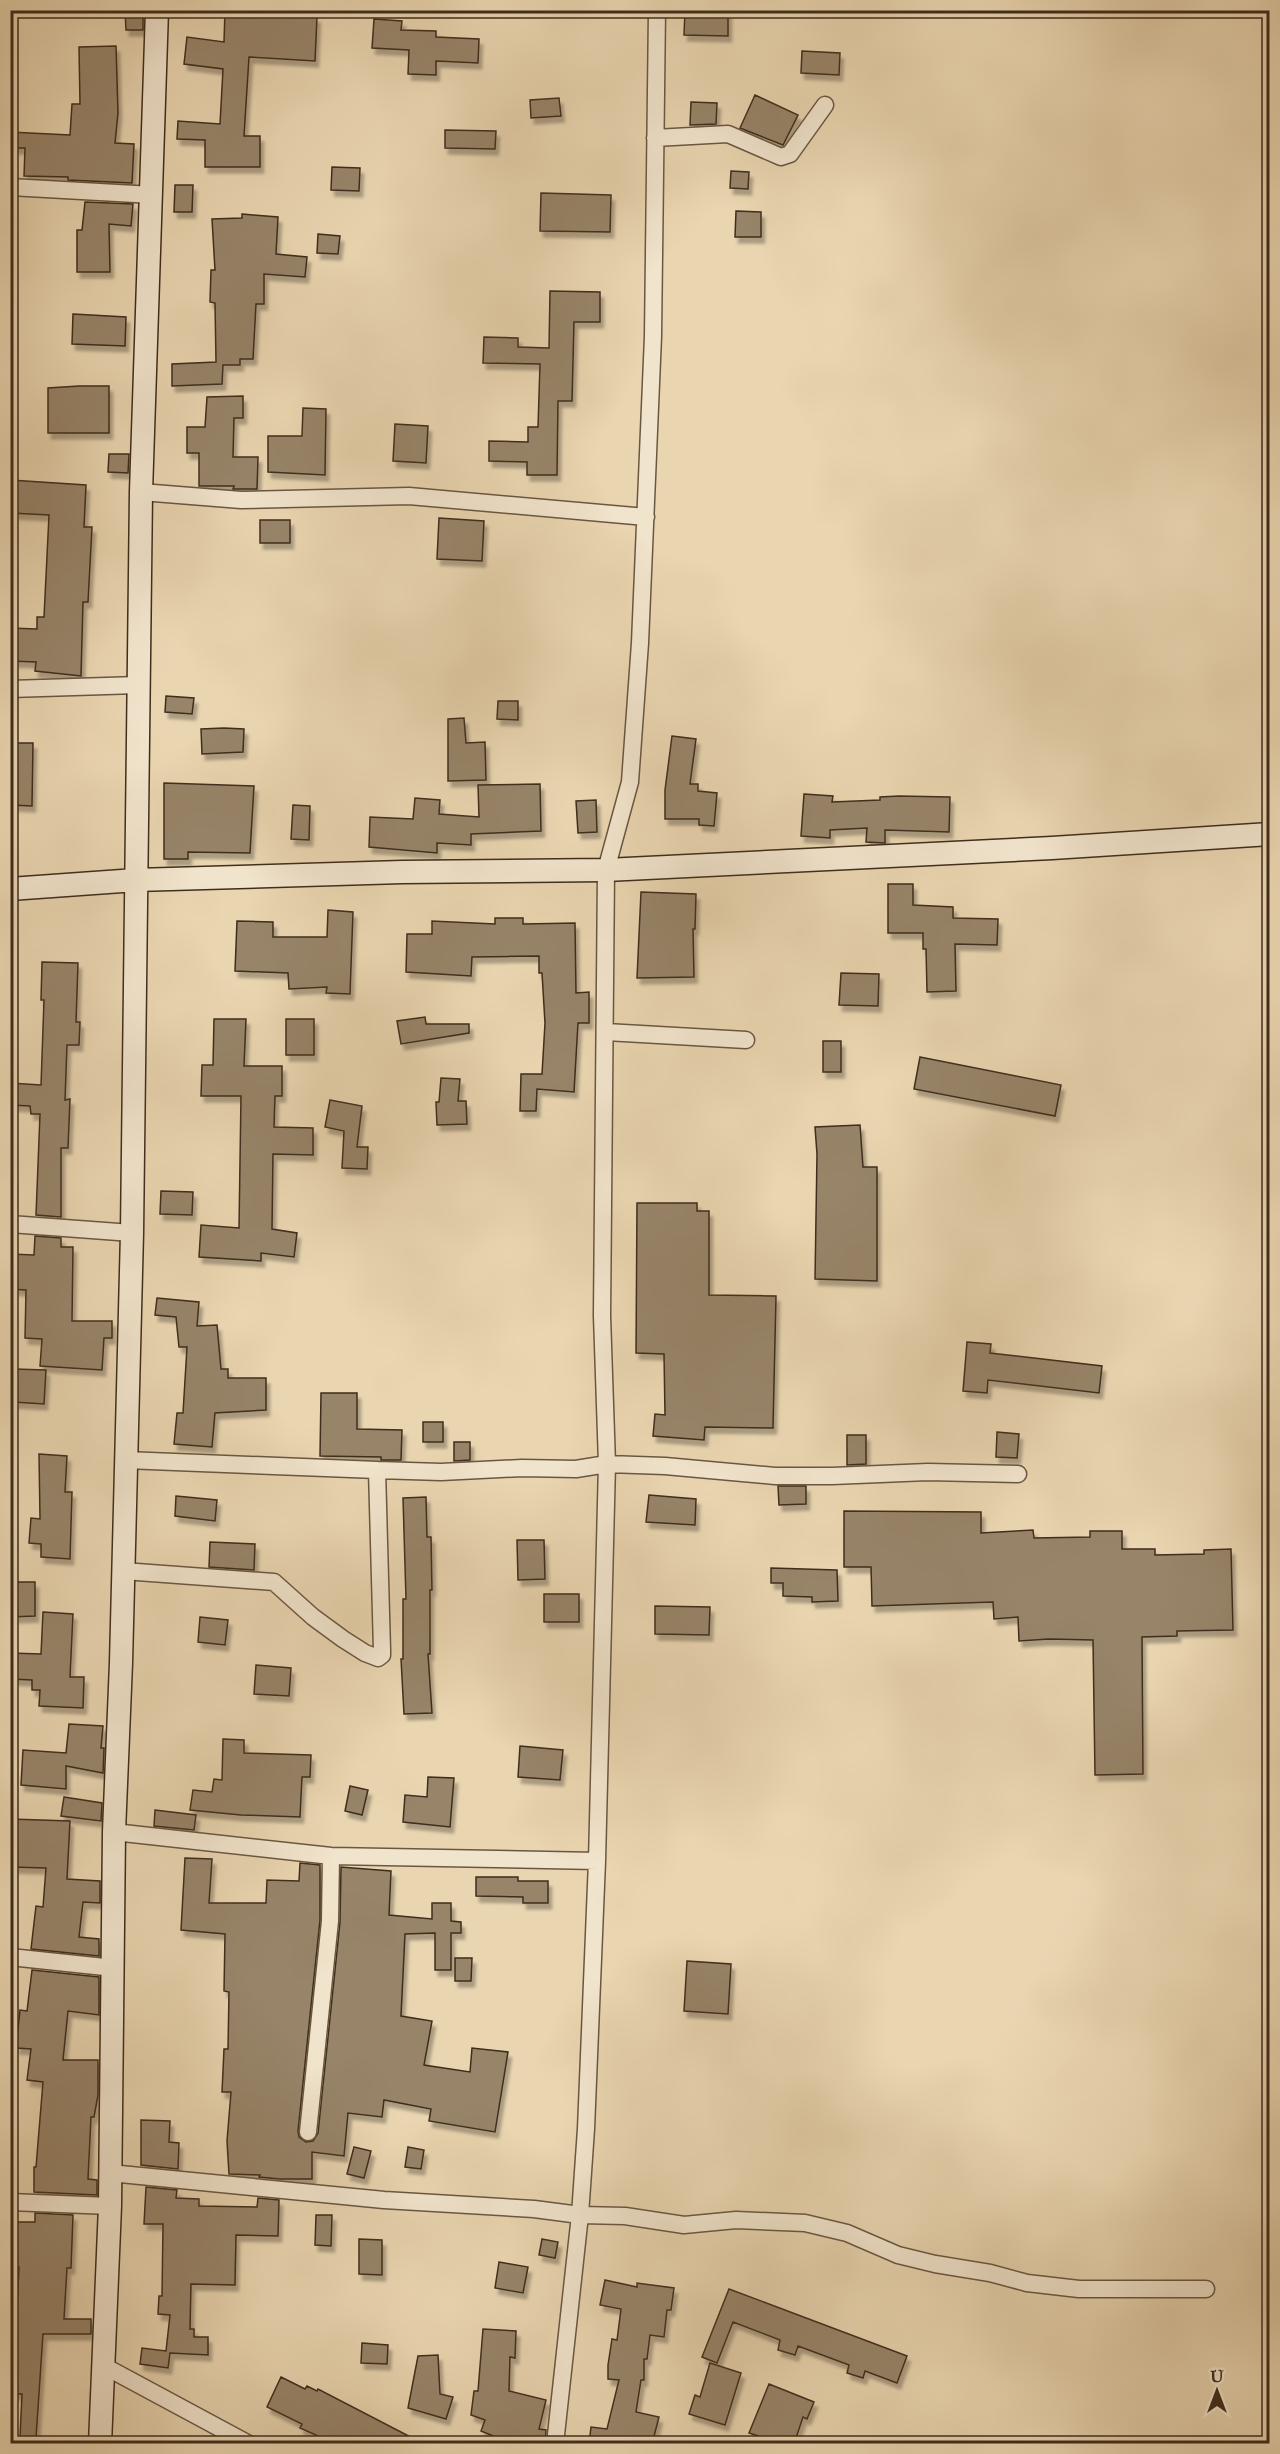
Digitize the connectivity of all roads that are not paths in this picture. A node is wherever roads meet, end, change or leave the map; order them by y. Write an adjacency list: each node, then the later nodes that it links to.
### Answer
1 (157, 10): 6 (main road)
2 (657, 10): 4 (street)
3 (825, 105): 4 (street)
4 (655, 138): 8 (street)
5 (10, 187): 6 (street)
6 (153, 195): 7 (main road)
7 (141, 492): 8 (street); 9 (main road)
8 (646, 517): 12 (street)
9 (138, 685): 10 (street); 13 (main road)
10 (10, 689)
11 (1269, 834): 12 (main road)
12 (606, 870): 13 (main road); 15 (street)
13 (136, 880): 14 (main road); 18 (main road)
14 (10, 889)
15 (606, 1032): 16 (street); 20 (street)
16 (746, 1041)
17 (10, 1224): 18 (street)
18 (132, 1233): 19 (main road)
19 (125, 1460): 21 (street); 23 (main road)
20 (607, 1464): 21 (street); 22 (street); 26 (street)
21 (377, 1470): 23 (street)
22 (1018, 1474)
23 (123, 1571): 24 (main road)
24 (114, 1832): 25 (street); 28 (main road)
25 (331, 1856): 26 (street); 29 (street)
26 (597, 1861): 33 (street)
27 (10, 1958): 28 (street)
28 (114, 1968): 30 (main road)
29 (308, 2132)
30 (110, 2173): 32 (main road); 33 (street)
31 (10, 2202): 32 (street)
32 (110, 2206): 35 (main road)
33 (580, 2215): 34 (street); 38 (street)
34 (1206, 2289)
35 (104, 2366): 36 (main road); 37 (street)
36 (100, 2444)
37 (249, 2444)
38 (555, 2444)

